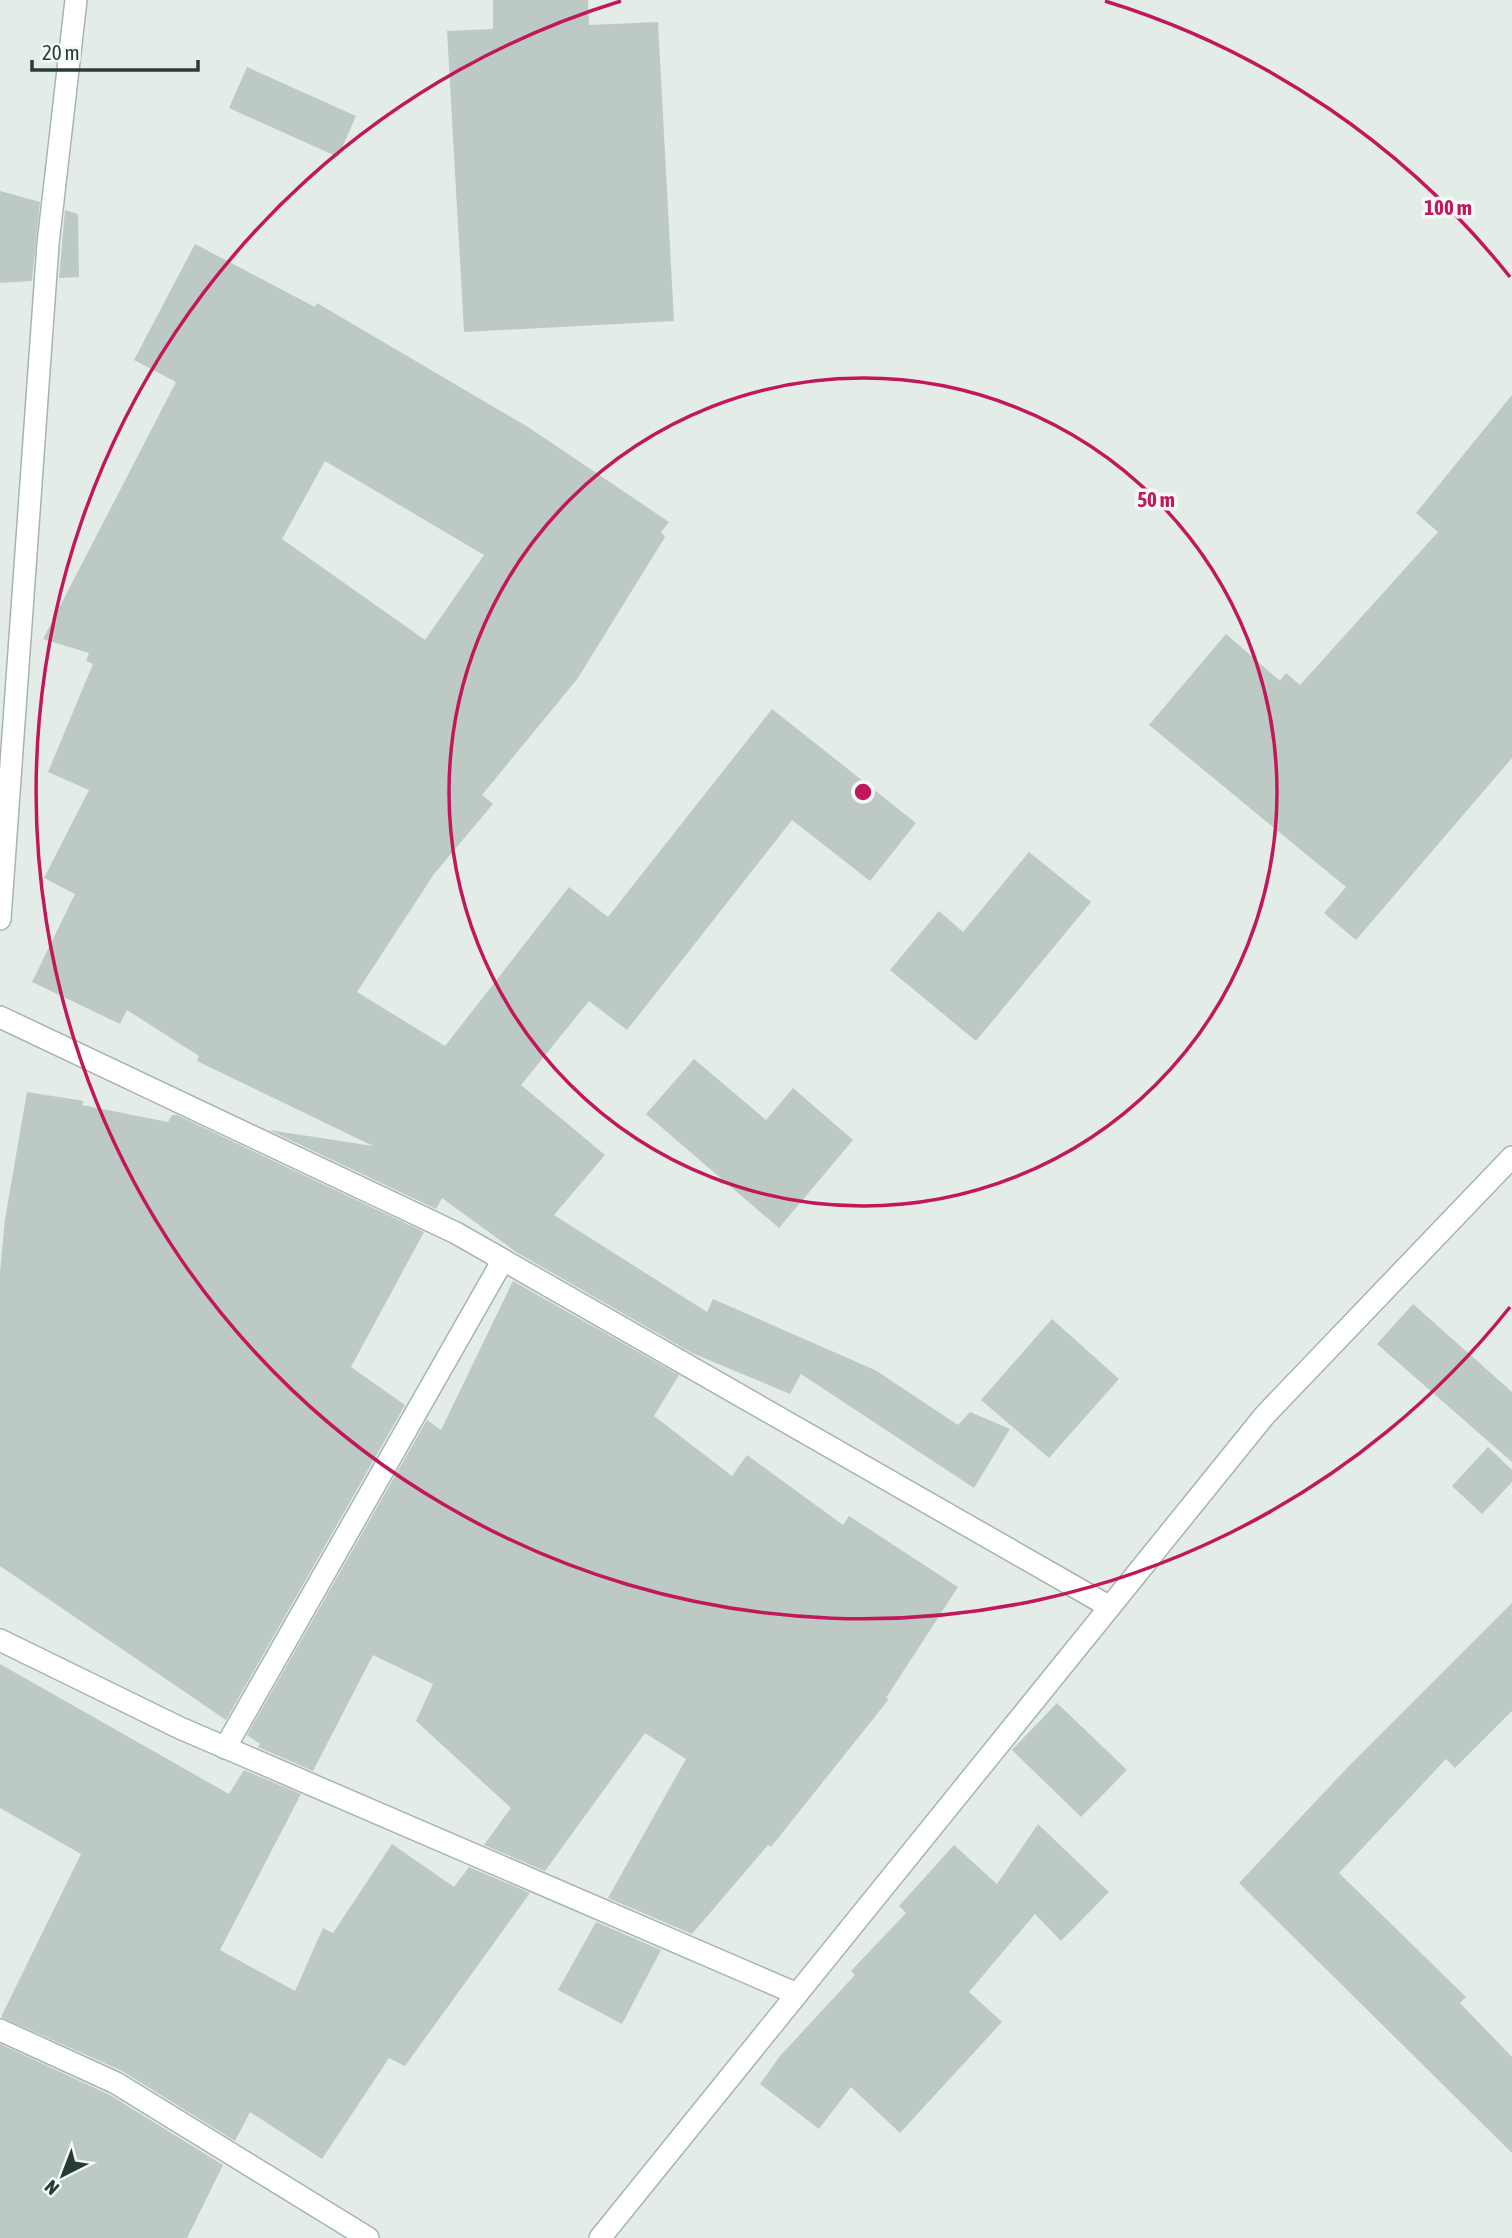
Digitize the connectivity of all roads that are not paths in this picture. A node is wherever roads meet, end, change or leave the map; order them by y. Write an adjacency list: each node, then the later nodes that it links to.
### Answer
1 (76, 0): 2 (street)
2 (0, 919)
3 (0, 1017): 5 (street)
4 (1512, 1157): 6 (street)
5 (503, 1260): 6 (street); 8 (street)
6 (1110, 1607): 9 (street)
7 (0, 1640): 8 (street)
8 (225, 1748): 9 (street)
9 (797, 1994): 12 (street)
10 (0, 2030): 11 (street)
11 (369, 2238)
12 (600, 2238)

